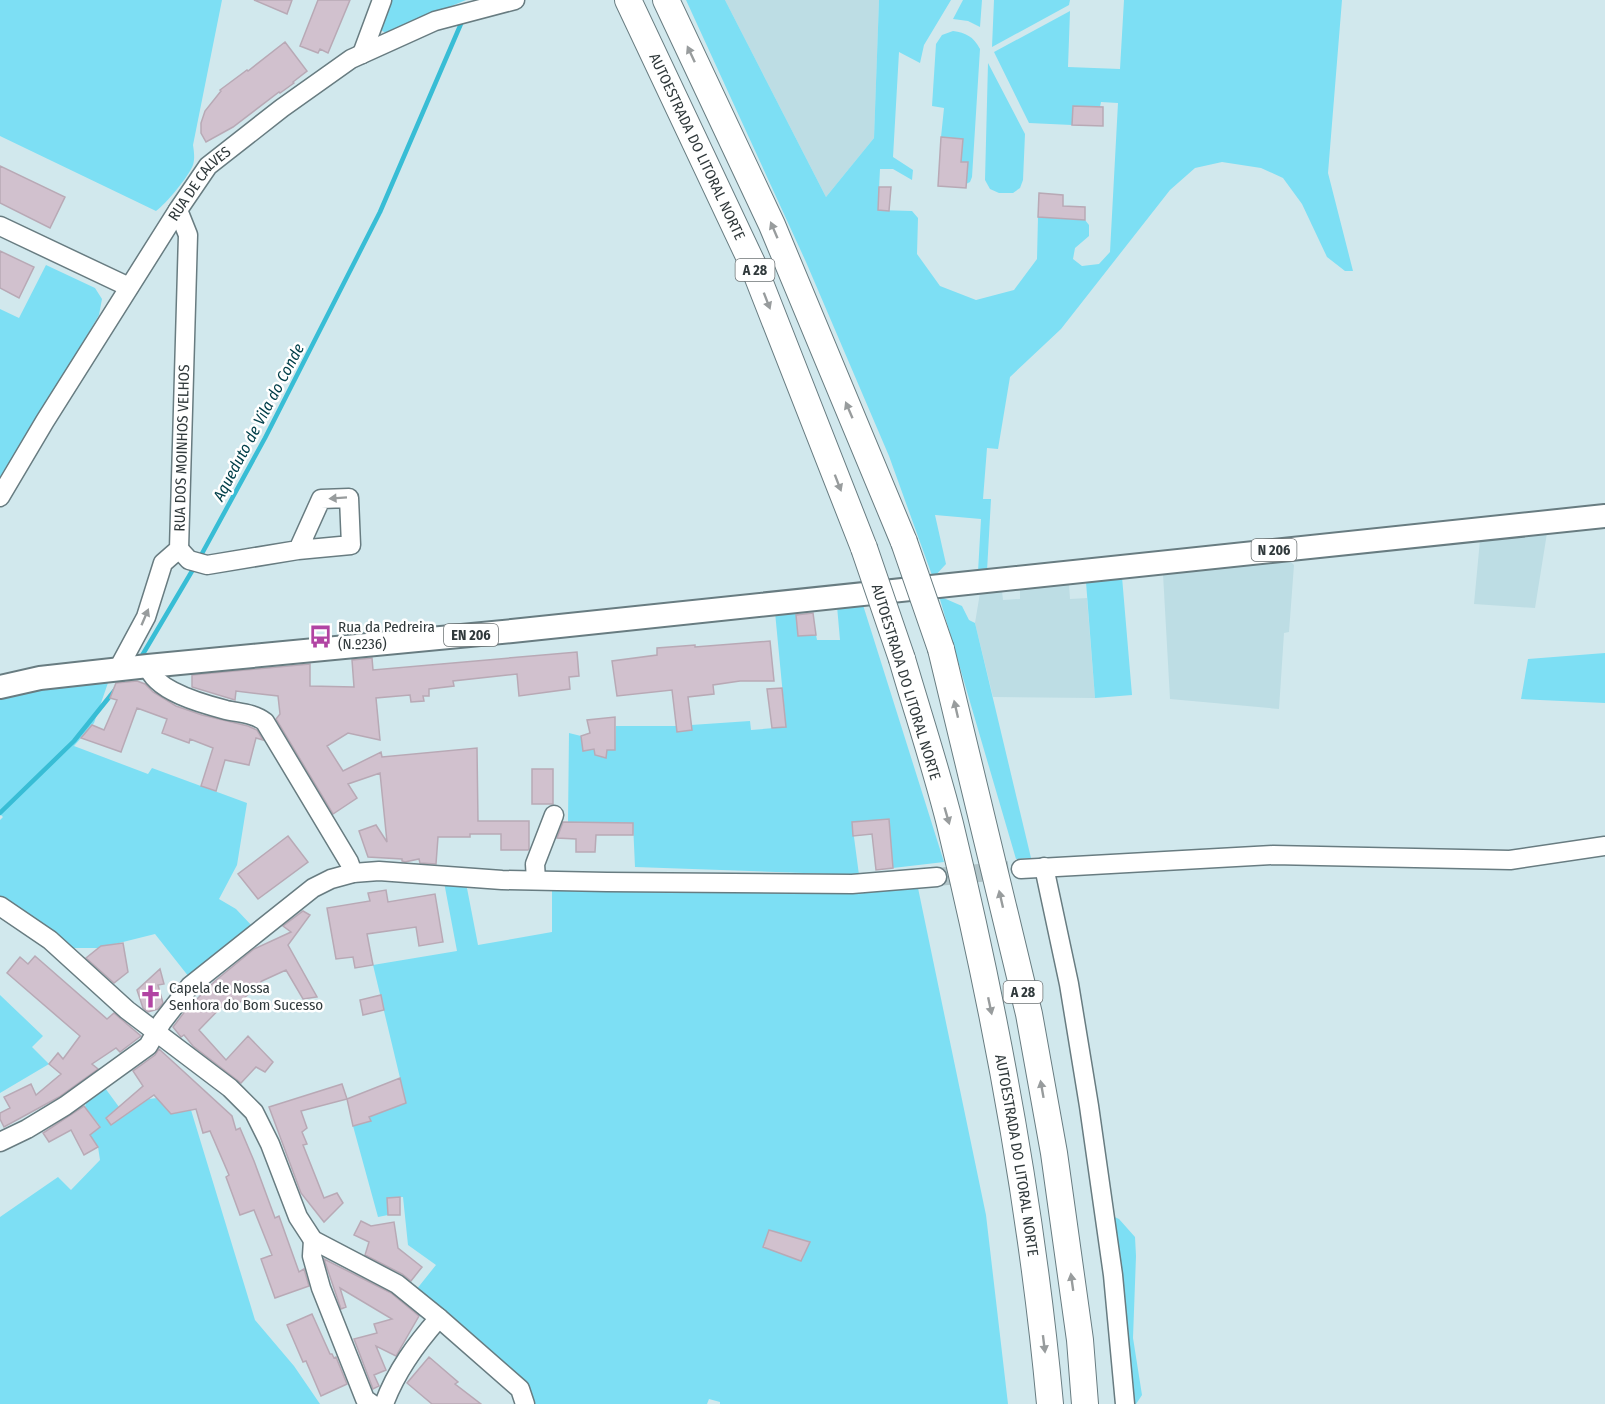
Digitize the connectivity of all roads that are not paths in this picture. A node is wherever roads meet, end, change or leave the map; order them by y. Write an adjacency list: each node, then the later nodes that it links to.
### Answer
1 (382, 0): 5 (street)
2 (515, 0): 5 (street, RUA DE CALVES)
3 (628, 0): 32 (highway, AUTOESTRADA DO LITORAL NORTE / A 28, one-way to 32, bridge)
4 (666, 0): 33 (highway, A 28, one-way to 4, bridge)
5 (362, 54): 6 (street, RUA DE CALVES)
6 (178, 210): 8 (street, RUA DE CALVES); 11 (street, RUA DOS MOINHOS VELHOS)
7 (0, 226): 8 (street)
8 (129, 287): 9 (street, RUA DE CALVES)
9 (0, 497)
10 (1605, 516): 13 (main road, N 206)
11 (179, 549): 12 (street); 15 (street, RUA DOS MOINHOS VELHOS, one-way to 11)
12 (298, 550)
13 (944, 585): 14 (main road, EN 206)
14 (148, 666): 15 (main road, EN 206); 21 (street)
15 (118, 669): 16 (main road, EN 206)
16 (0, 687)
17 (554, 815): 23 (street)
18 (1605, 846): 19 (street)
19 (1044, 867): 20 (street); 34 (street)
20 (1021, 869)
21 (352, 873): 23 (street); 25 (street)
22 (937, 877): 23 (street)
23 (536, 880)
24 (0, 906): 25 (street)
25 (156, 1032): 26 (street); 27 (street)
26 (0, 1142)
27 (313, 1240): 28 (street); 29 (street)
28 (439, 1318): 30 (street); 31 (street)
29 (372, 1404)
30 (384, 1404)
31 (525, 1404)
32 (1050, 1404)
33 (1085, 1404)
34 (1125, 1404)

